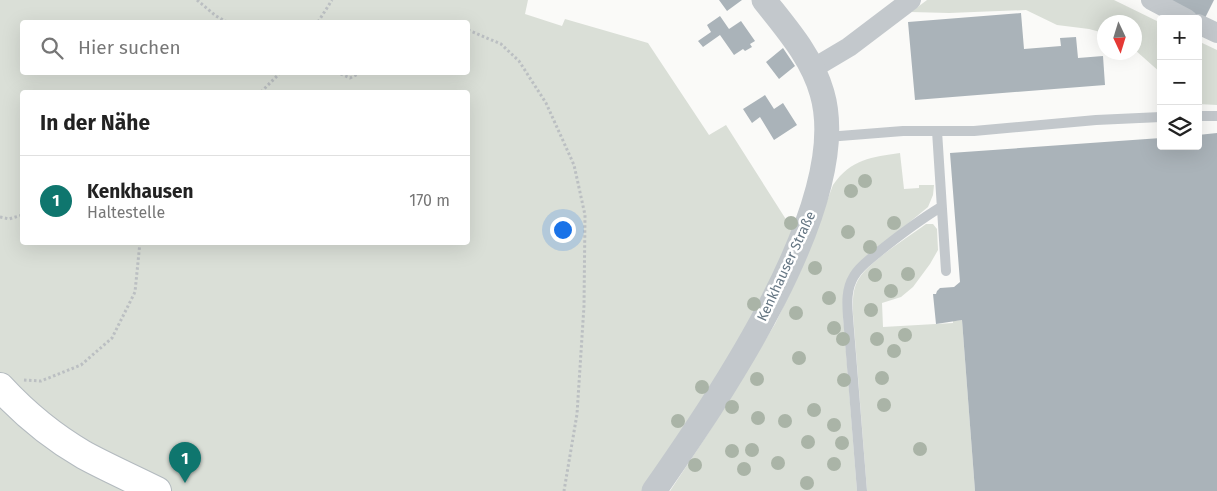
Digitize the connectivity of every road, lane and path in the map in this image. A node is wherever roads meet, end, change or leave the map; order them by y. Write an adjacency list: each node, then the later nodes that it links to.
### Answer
1 (197, 0): 7 (path)
2 (332, 0): 8 (path)
3 (764, 0): 12 (street, Kenkhauser Straße)
4 (911, 0): 12 (street)
5 (1151, 0): 6 (street)
6 (1180, 15)
7 (223, 20)
8 (319, 20)
9 (1202, 26): 11 (street)
10 (470, 31): 29 (path)
11 (1217, 33)
12 (812, 69): 21 (street, Kenkhauser Straße)
13 (278, 75): 16 (path)
14 (343, 75): 15 (path)
15 (356, 75)
16 (264, 90)
17 (1202, 116): 18 (lane)
18 (1217, 116)
19 (1157, 117): 20 (lane)
20 (937, 131): 21 (lane); 22 (lane)
21 (827, 137): 30 (street, Kenkhauser Straße)
22 (941, 207): 26 (lane); 31 (lane)
23 (20, 216): 24 (path)
24 (0, 217)
25 (140, 245): 27 (path)
26 (946, 271)
27 (8, 383): 28 (main road)
28 (157, 491)
29 (564, 491)
30 (654, 491)
31 (862, 491)

